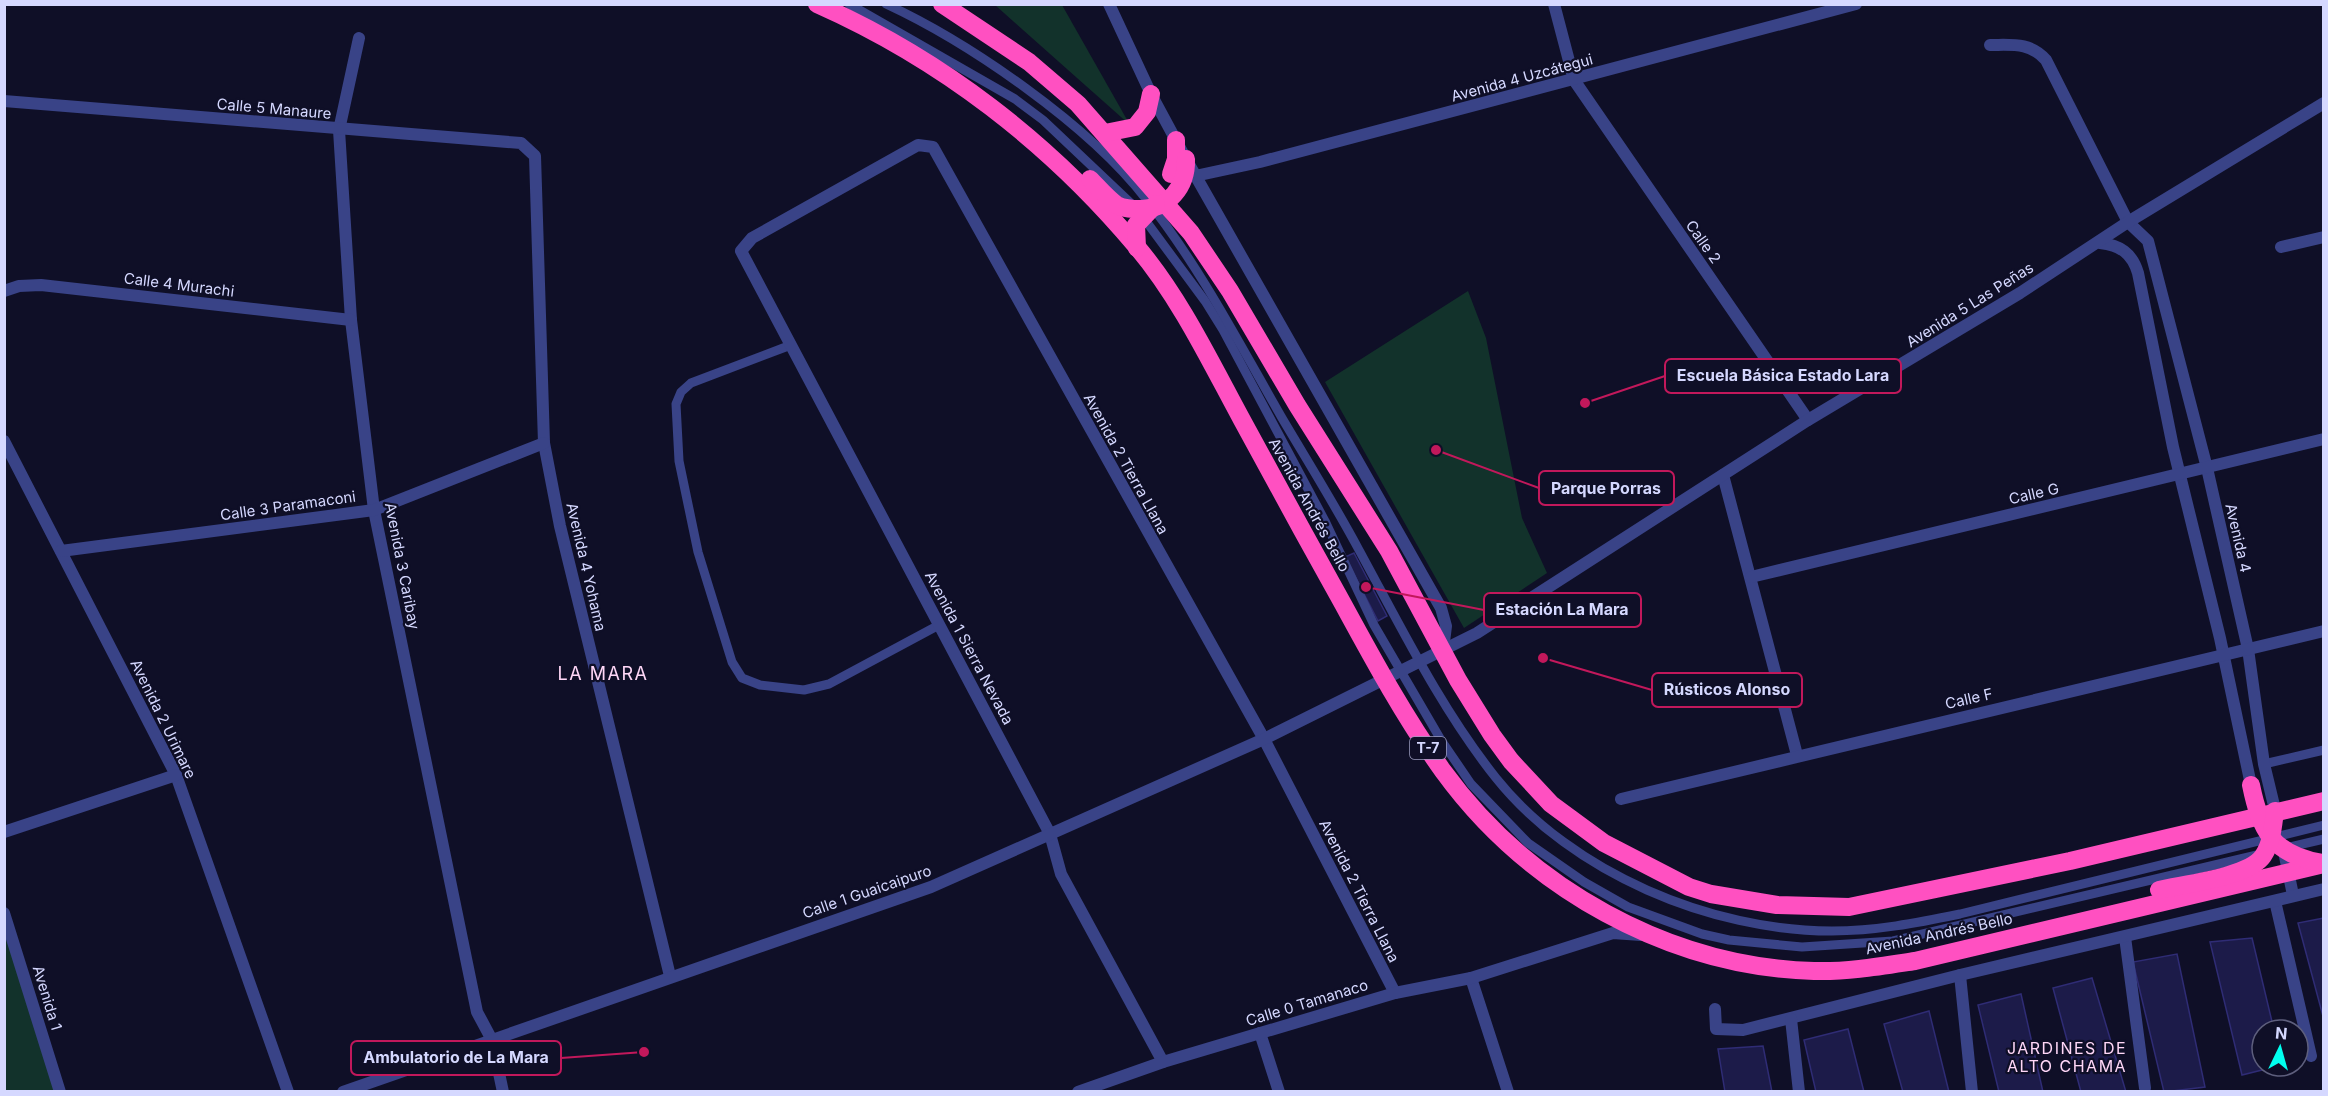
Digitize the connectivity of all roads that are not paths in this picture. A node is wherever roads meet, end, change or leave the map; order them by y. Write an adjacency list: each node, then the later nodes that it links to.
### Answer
1 (817, 4): 11 (highway, Avenida Andrés Bello / T-7)
2 (849, 4): 22 (lane)
3 (886, 4): 22 (lane)
4 (942, 4): 16 (highway)
5 (1109, 4): 12 (street)
6 (1554, 4): 10 (street, Calle 2)
7 (1856, 4): 10 (street, Avenida 4 Uzcátegui)
8 (359, 38): 15 (street, Avenida 3 Caribay)
9 (1990, 45): 23 (street, Avenida 4)
10 (1574, 80): 21 (street, Avenida 4 Uzcátegui); 32 (street, Calle 2)
11 (963, 87): 22 (highway); 27 (highway, Avenida Andrés Bello / T-7)
12 (1151, 94): 16 (highway); 17 (street)
13 (4, 101): 15 (street, Calle 5 Manaure)
14 (2324, 103): 23 (street, Avenida 5 Las Peñas)
15 (339, 130): 18 (street, Calle 5 Manaure); 30 (street, Avenida 3 Caribay)
16 (1105, 133): 20 (highway)
17 (1176, 140): 19 (highway)
18 (536, 156): 35 (street, Avenida 4 Yohama)
19 (1179, 165): 20 (highway); 21 (street); 22 (highway)
20 (1141, 173): 22 (highway)
21 (1195, 176): 45 (street)
22 (1152, 206): 27 (highway); 45 (highway); 47 (lane); 48 (lane)
23 (2128, 222): 25 (street, Avenida 5 Las Peñas); 36 (street, Avenida 4)
24 (2324, 237): 26 (street)
25 (2100, 243): 32 (street, Avenida 5 Las Peñas); 37 (street)
26 (2281, 247)
27 (1137, 248): 49 (highway, Avenida Andrés Bello / T-7)
28 (741, 250): 31 (street, Avenida 1 Sierra Nevada); 50 (street, Avenida 2 Tierra Llana)
29 (4, 291): 30 (street, Calle 4 Murachi)
30 (351, 320): 39 (street, Avenida 3 Caribay)
31 (791, 345): 42 (street, Avenida 1 Sierra Nevada); 42 (lane)
32 (1808, 420): 38 (street, Avenida 5 Las Peñas)
33 (2324, 439): 36 (street, Calle G)
34 (4, 441): 40 (street, Avenida 2 Urimare)
35 (544, 443): 39 (street, Calle 3 Paramaconi); 75 (street, Avenida 4 Yohama)
36 (2207, 468): 37 (street, Calle G); 44 (street, Avenida 4)
37 (2180, 474): 41 (street, Calle G); 46 (street)
38 (1723, 475): 41 (street); 45 (street, Avenida 5 Las Peñas)
39 (374, 510): 40 (street, Calle 3 Paramaconi); 81 (street, Avenida 3 Caribay)
40 (61, 551): 54 (street, Avenida 2 Urimare)
41 (1751, 576): 52 (street)
42 (939, 625): 62 (street, Avenida 1 Sierra Nevada)
43 (2324, 631): 44 (street, Calle F)
44 (2248, 649): 46 (street, Calle F); 53 (street, Avenida 4)
45 (1443, 651): 47 (street, Avenida 5 Las Peñas); 59 (highway)
46 (2223, 655): 52 (street, Calle F); 55 (street)
47 (1420, 662): 48 (street, Avenida 5 Las Peñas); 64 (lane)
48 (1402, 670): 49 (street, Avenida 5 Las Peñas); 64 (lane)
49 (1384, 678): 50 (street, Calle 1 Guaicaipuro); 72 (highway, Avenida Andrés Bello / T-7)
50 (1264, 739): 62 (street, Calle 1 Guaicaipuro); 77 (street, Avenida 2 Tierra Llana)
51 (2324, 750): 53 (lane)
52 (1797, 755): 56 (street, Calle F)
53 (2264, 764): 58 (street, Avenida 4)
54 (176, 775): 61 (street); 88 (street, Avenida 2 Urimare)
55 (2251, 785): 58 (highway); 59 (highway)
56 (1621, 799)
57 (2324, 801): 58 (highway)
58 (2266, 813): 59 (highway); 64 (highway)
59 (2234, 821)
60 (2324, 825): 64 (lane)
61 (4, 832)
62 (1050, 834): 75 (street, Calle 1 Guaicaipuro); 83 (street, Avenida 1 Sierra Nevada)
63 (2324, 839): 64 (lane)
64 (2274, 842): 65 (highway); 66 (street); 71 (highway)
65 (2324, 864): 66 (highway, Avenida Andrés Bello / T-7)
66 (2289, 873): 68 (street); 71 (highway, Avenida Andrés Bello / T-7)
67 (2324, 889): 68 (street)
68 (2293, 895): 69 (street)
69 (2275, 901): 73 (street); 82 (street)
70 (4, 913): 87 (street, Avenida 1)
71 (2041, 931): 72 (highway, Avenida Andrés Bello / T-7)
72 (1652, 936): 76 (street, Calle 0 Tamanaco)
73 (2125, 937): 74 (street); 86 (street)
74 (1960, 975): 79 (street); 96 (street)
75 (670, 976): 81 (street, Calle 1 Guaicaipuro)
76 (1471, 978): 77 (street, Calle 0 Tamanaco); 94 (street)
77 (1395, 993): 80 (street, Calle 0 Tamanaco)
78 (1715, 1009): 79 (street)
79 (1791, 1018): 95 (street)
80 (1260, 1033): 83 (street, Calle 0 Tamanaco); 93 (street)
81 (492, 1040): 84 (street, Calle 1 Guaicaipuro); 91 (street, Avenida 3 Caribay)
82 (2311, 1056)
83 (1163, 1062): 85 (street, Calle 0 Tamanaco)
84 (384, 1077): 89 (street, Calle 1 Guaicaipuro); 90 (street)
85 (1109, 1087): 92 (street, Calle 0 Tamanaco)
86 (2145, 1088)
87 (60, 1092)
88 (288, 1092)
89 (344, 1092)
90 (377, 1092)
91 (503, 1092)
92 (1078, 1092)
93 (1279, 1092)
94 (1508, 1092)
95 (1799, 1092)
96 (1972, 1092)

